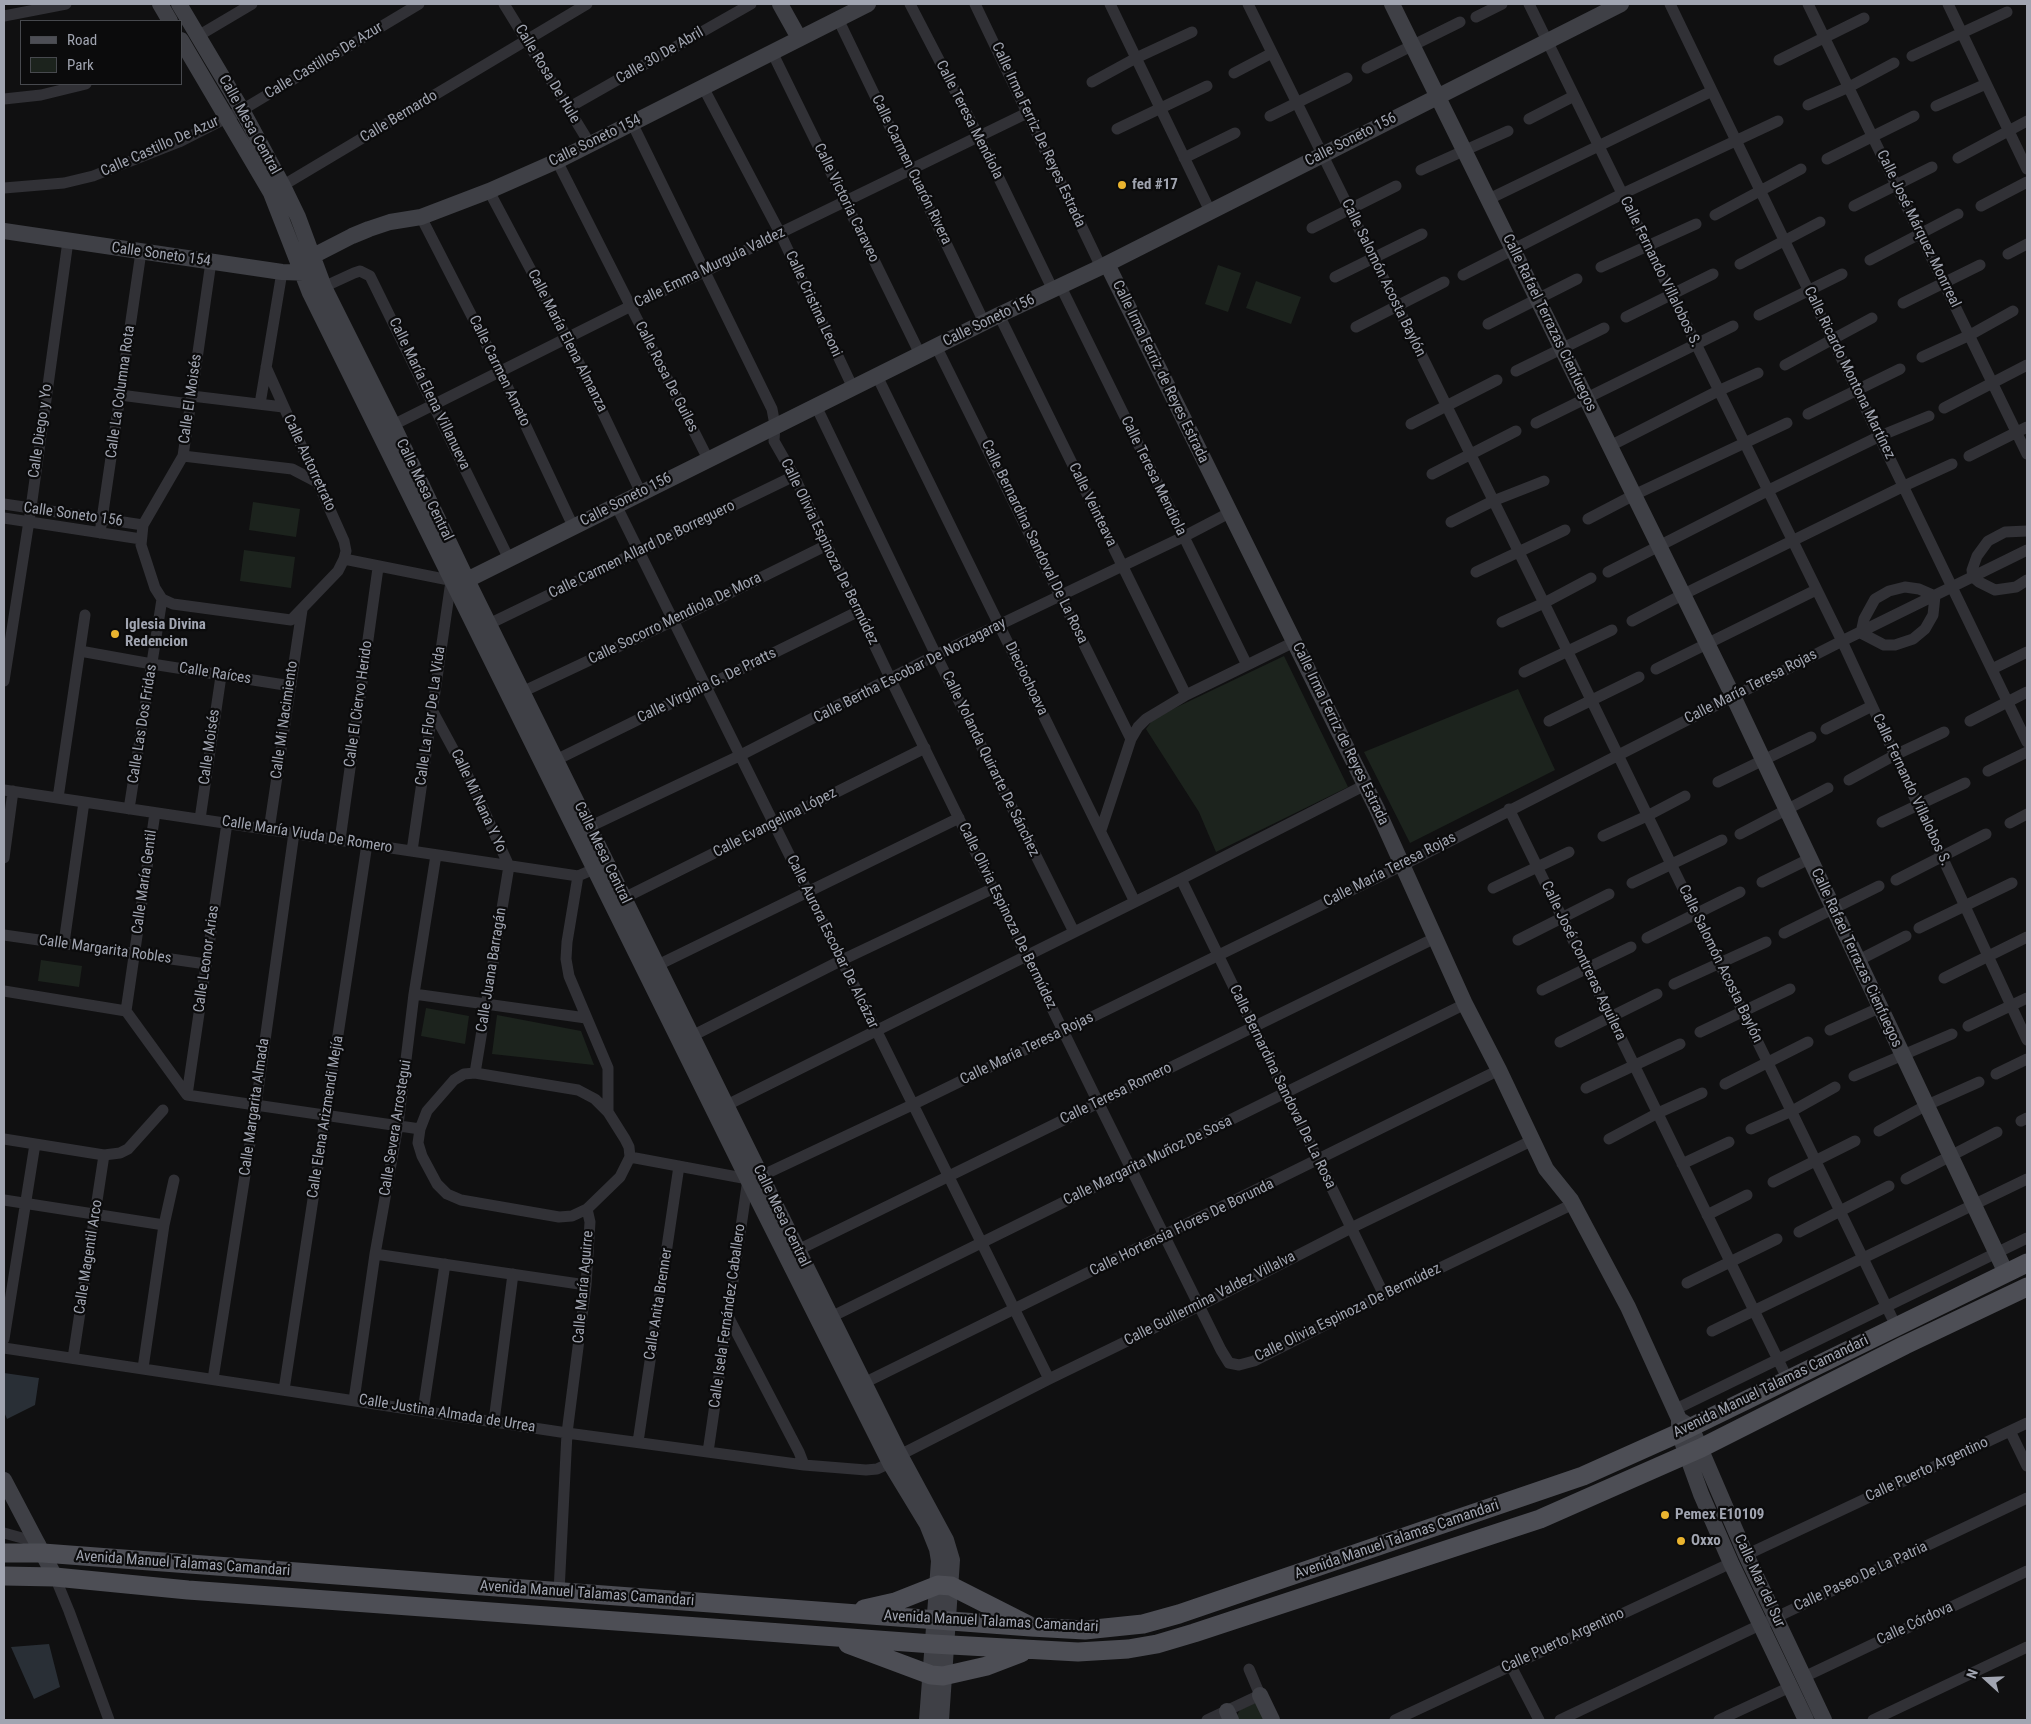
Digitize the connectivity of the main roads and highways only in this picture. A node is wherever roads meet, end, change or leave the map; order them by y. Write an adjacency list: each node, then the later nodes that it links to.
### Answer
1 (2027, 1263): 8 (main road, Avenida Manuel Talamas Camandari)
2 (2027, 1287): 10 (main road, Avenida Manuel Talamas Camandari)
3 (4, 1553): 5 (main road, Avenida Manuel Talamas Camandari)
4 (4, 1576): 6 (main road, Avenida Manuel Talamas Camandari)
5 (559, 1592): 6 (main road); 7 (main road, Avenida Manuel Talamas Camandari)
6 (492, 1611): 9 (main road, Avenida Manuel Talamas Camandari)
7 (830, 1614): 8 (main road, Avenida Manuel Talamas Camandari); 8 (main road)
8 (1031, 1627)
9 (828, 1637): 10 (main road, Avenida Manuel Talamas Camandari); 10 (main road)
10 (1030, 1650)

